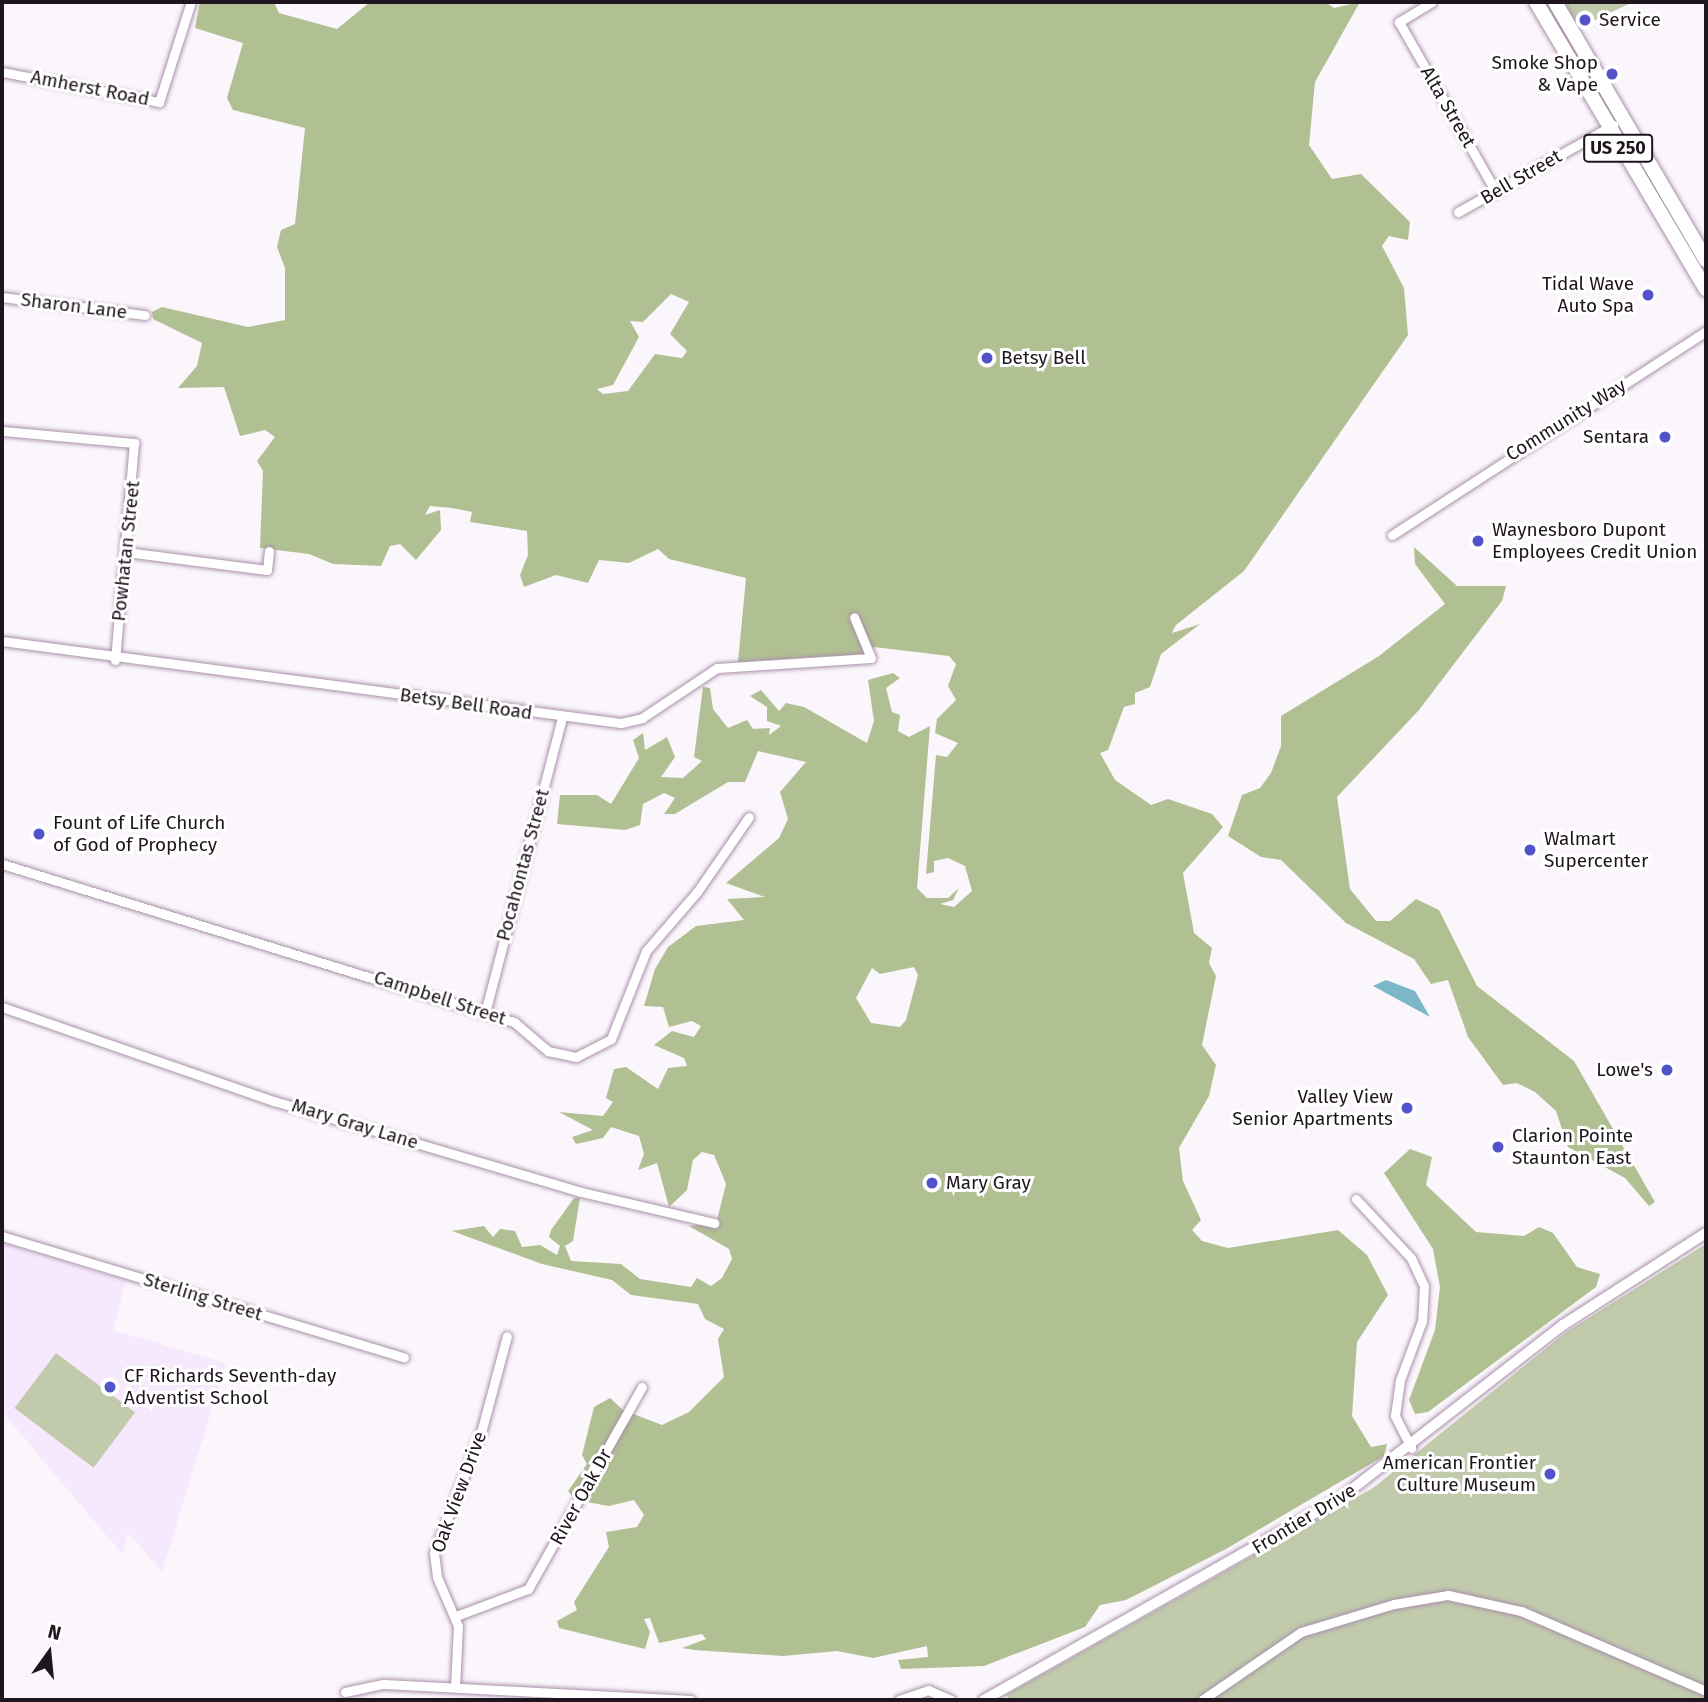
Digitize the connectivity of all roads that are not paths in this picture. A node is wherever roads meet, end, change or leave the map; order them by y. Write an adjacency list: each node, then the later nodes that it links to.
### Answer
1 (191, 2): 5 (street, Amherst Road)
2 (1432, 2): 8 (street, Alta Street)
3 (1536, 2): 7 (main road, US 250)
4 (1555, 2): 6 (main road, US 250)
5 (2, 72)
6 (1620, 121): 7 (street, Bell Street); 10 (main road, US 250)
7 (1606, 129): 8 (street, Bell Street); 11 (main road, US 250)
8 (1496, 192): 9 (street, Bell Street)
9 (1458, 212)
10 (1706, 260)
11 (1706, 290)
12 (2, 297): 13 (street, Sharon Lane)
13 (145, 315)
14 (1706, 331): 16 (street, Community Way)
15 (2, 431): 18 (street, Powhatan Street)
16 (1392, 535)
17 (270, 551): 18 (street)
18 (126, 552): 21 (street, Powhatan Street)
19 (854, 617): 22 (street, Betsy Bell Road)
20 (2, 642): 21 (street, Betsy Bell Road)
21 (115, 660): 22 (street, Betsy Bell Road)
22 (562, 717): 26 (street, Pocahontas Street)
23 (749, 817): 26 (street, Campbell Street)
24 (2, 864): 26 (street, Campbell Street)
25 (2, 1007): 28 (street, Mary Gray Lane)
26 (485, 1013)
27 (1356, 1199): 34 (street)
28 (714, 1223)
29 (1706, 1233): 34 (street, Frontier Drive)
30 (2, 1236): 32 (street, Sterling Street)
31 (506, 1336): 35 (street, Oak View Drive)
32 (404, 1357)
33 (642, 1387): 35 (street, River Oak Dr)
34 (1411, 1448): 42 (street, Frontier Drive)
35 (456, 1616): 36 (street, Oak View Drive)
36 (455, 1687): 38 (street); 39 (street)
37 (1706, 1691): 43 (street)
38 (345, 1692)
39 (691, 1700)
40 (899, 1700): 41 (street)
41 (951, 1700)
42 (984, 1700)
43 (1202, 1700)

